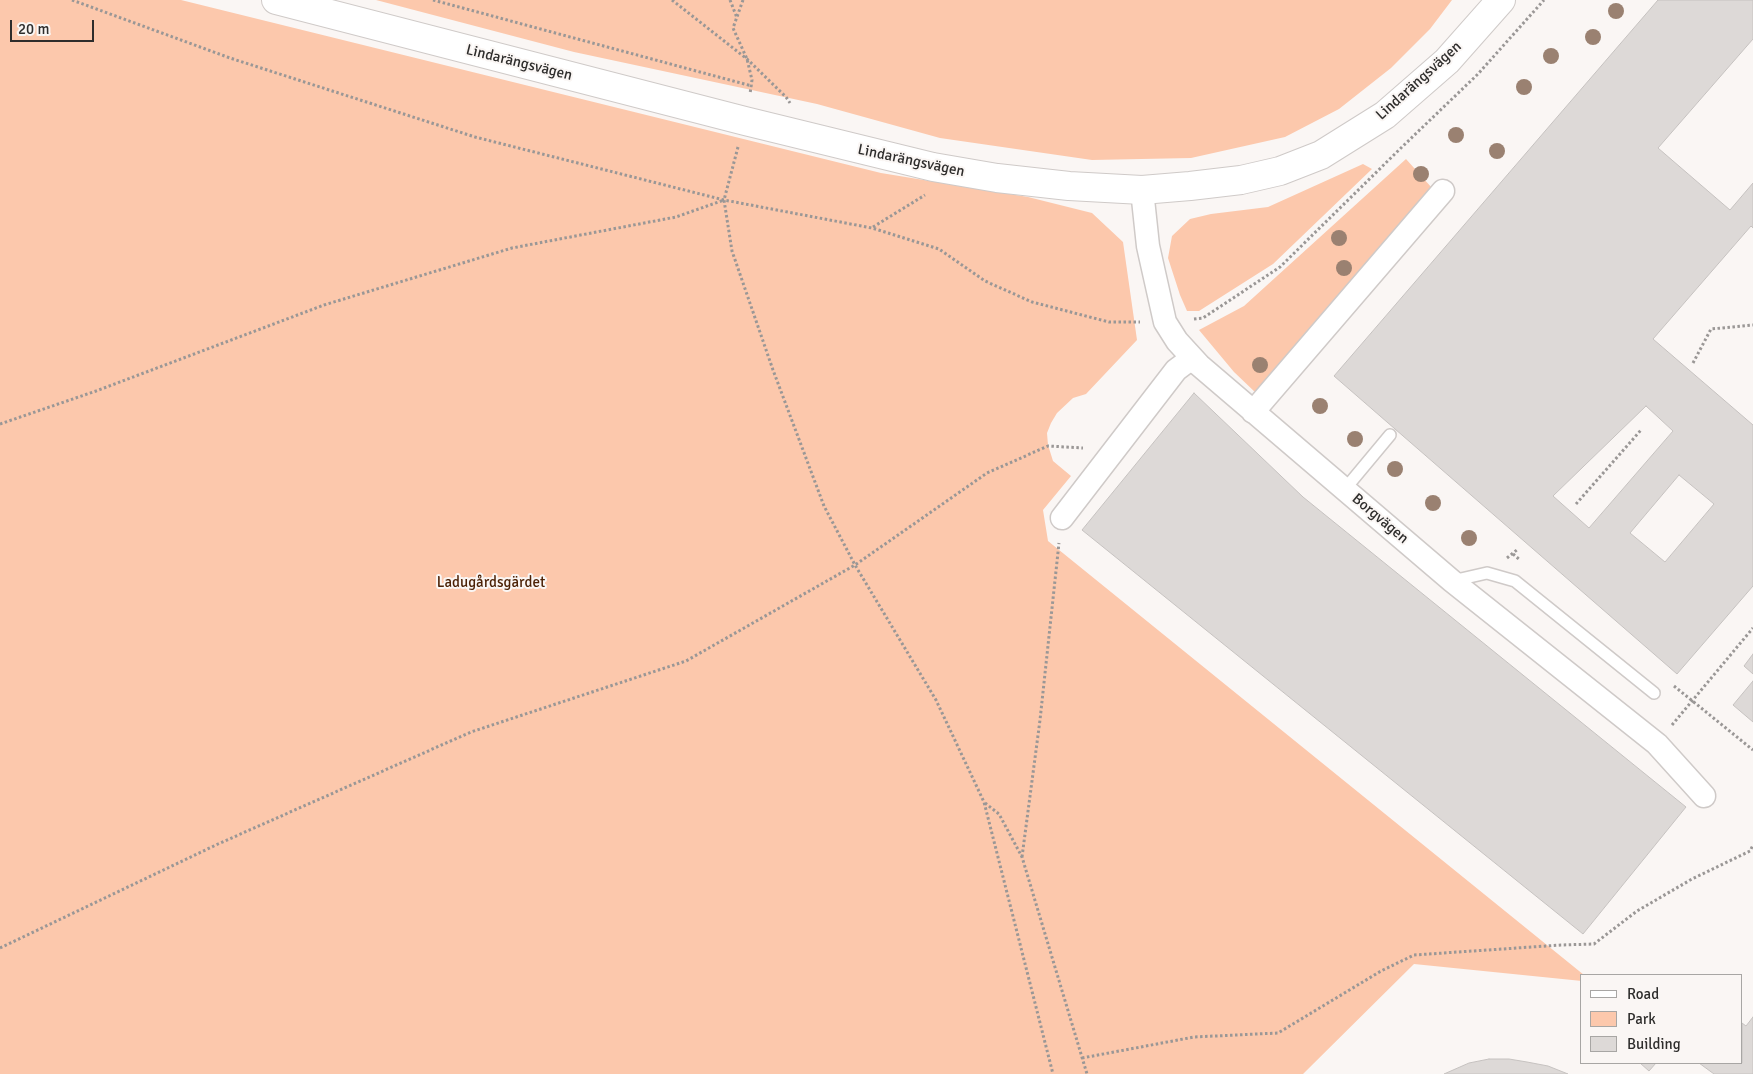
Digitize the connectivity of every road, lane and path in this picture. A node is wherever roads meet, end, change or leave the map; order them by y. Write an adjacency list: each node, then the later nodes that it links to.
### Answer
1 (72, 0): 18 (path)
2 (276, 0): 12 (street, Lindarängsvägen)
3 (433, 0): 10 (path)
4 (672, 0): 9 (path)
5 (730, 0): 8 (path)
6 (743, 0): 8 (path)
7 (1501, 0): 15 (street, Lindarängsvägen)
8 (737, 18): 9 (path)
9 (747, 59): 10 (path); 12 (path)
10 (752, 86): 11 (path)
11 (749, 102)
12 (791, 133): 15 (street, Lindarängsvägen)
13 (739, 143): 18 (path)
14 (1403, 146): 20 (path)
15 (1142, 190): 20 (street, Borgvägen)
16 (1443, 191): 24 (street)
17 (928, 193): 19 (path)
18 (724, 200): 19 (path); 25 (path); 32 (path)
19 (872, 228): 20 (path)
20 (1165, 322): 22 (street, Borgvägen)
21 (1753, 325): 23 (path)
22 (1192, 358): 24 (street, Borgvägen); 31 (street)
23 (1693, 363)
24 (1253, 412): 29 (street, Borgvägen)
25 (0, 424)
26 (1641, 430): 30 (path)
27 (1390, 435): 29 (lane)
28 (1048, 446): 32 (path)
29 (1345, 489): 33 (street, Borgvägen)
30 (1576, 504)
31 (1062, 518): 40 (path)
32 (855, 565): 38 (path); 41 (path)
33 (1452, 581): 35 (lane); 36 (street, Borgvägen)
34 (1753, 628): 36 (path)
35 (1654, 693)
36 (1657, 744): 37 (street, Borgvägen)
37 (1704, 796)
38 (984, 802): 40 (path); 43 (path)
39 (1753, 845): 42 (path)
40 (1022, 857): 42 (path)
41 (0, 948)
42 (1082, 1058): 44 (path)
43 (1053, 1074)
44 (1087, 1074)

